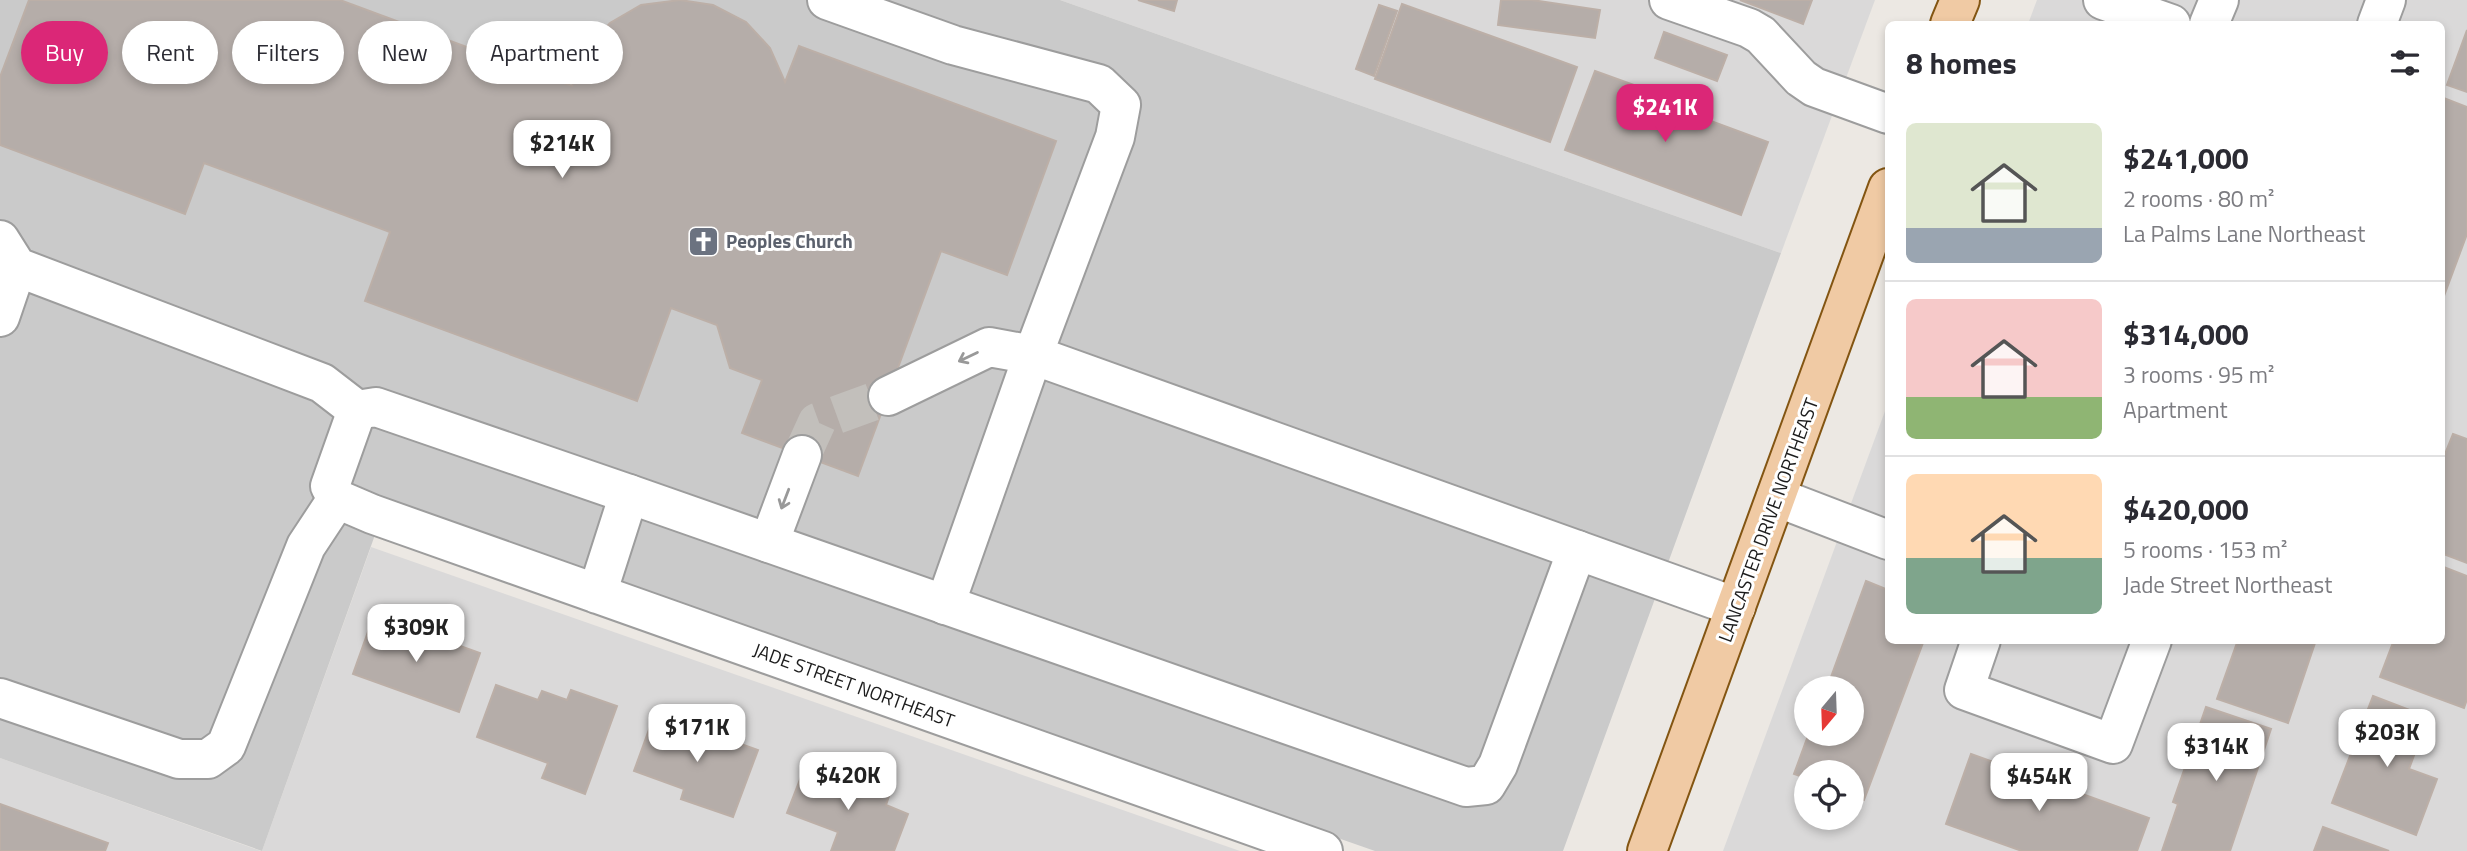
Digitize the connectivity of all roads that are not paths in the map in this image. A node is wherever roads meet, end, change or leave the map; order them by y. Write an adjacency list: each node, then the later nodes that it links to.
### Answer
1 (827, 0): 15 (street)
2 (1670, 0): 11 (street)
3 (1960, 0): 7 (main road)
4 (2103, 0): 8 (street)
5 (2219, 0): 9 (street)
6 (2386, 0): 10 (street)
7 (1951, 21)
8 (2162, 21)
9 (2210, 21)
10 (2378, 21)
11 (1885, 113)
12 (1885, 196): 20 (main road, LANCASTER DRIVE NORTHEAST)
13 (8, 254): 14 (street); 17 (street)
14 (0, 317)
15 (1033, 355): 16 (street, one-way to 16); 24 (street); 26 (street)
16 (888, 396)
17 (357, 410): 19 (street); 21 (street)
18 (802, 455): 23 (street, one-way to 23)
19 (629, 494): 23 (street); 25 (street)
20 (1776, 497): 22 (street); 27 (main road, LANCASTER DRIVE NORTHEAST)
21 (337, 499): 25 (street, JADE STREET NORTHEAST); 30 (street)
22 (1885, 539)
23 (769, 543): 26 (street)
24 (1577, 550): 26 (street); 27 (street)
25 (597, 594): 31 (street, JADE STREET NORTHEAST)
26 (945, 605)
27 (1736, 607): 32 (main road, LANCASTER DRIVE NORTHEAST)
28 (1980, 644): 29 (street)
29 (2150, 644)
30 (0, 698)
31 (1317, 850)
32 (1647, 851)

